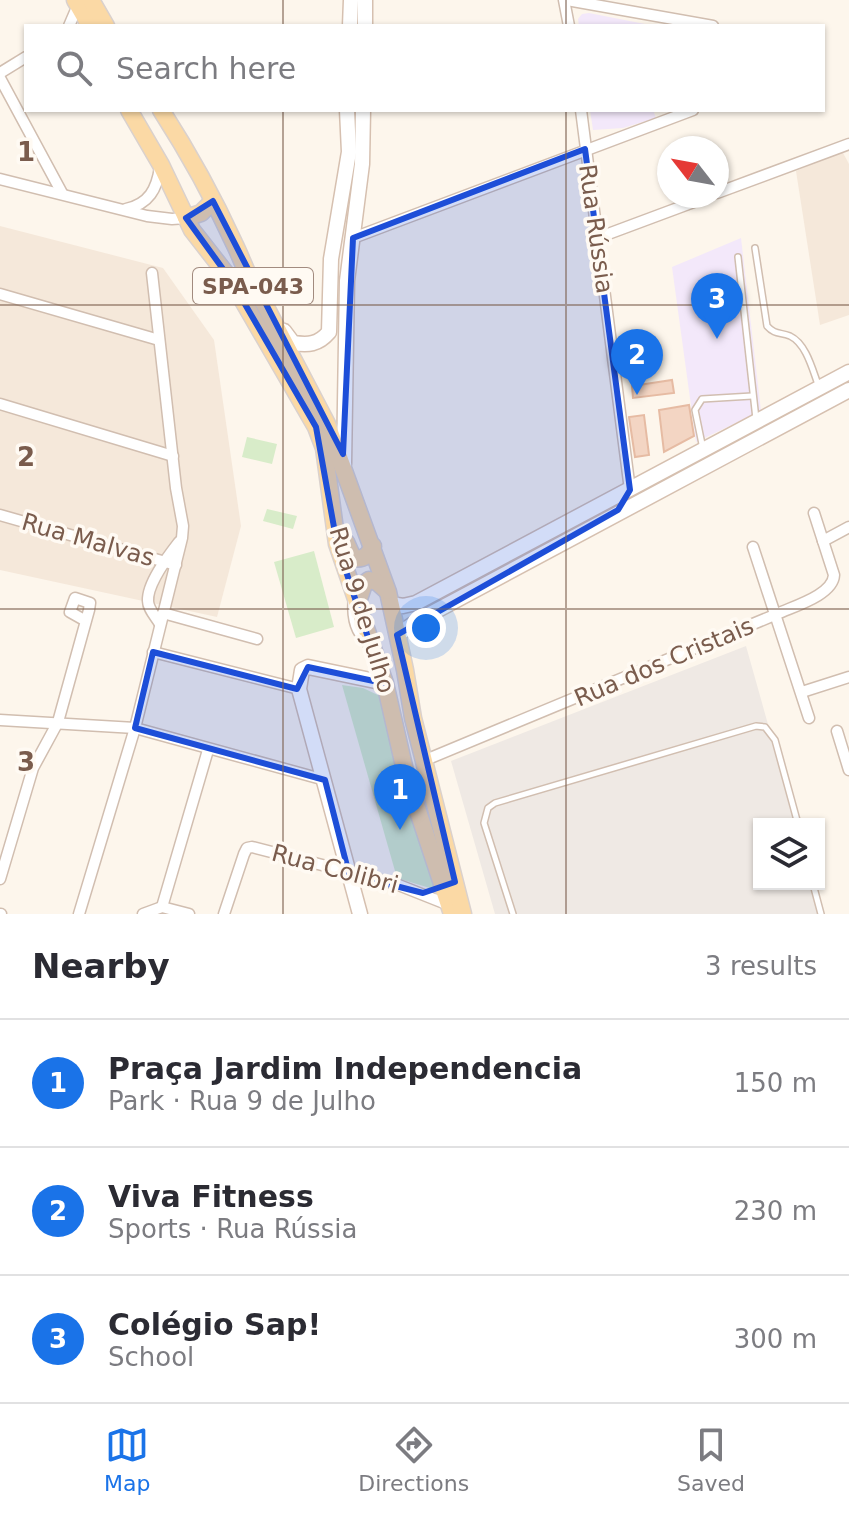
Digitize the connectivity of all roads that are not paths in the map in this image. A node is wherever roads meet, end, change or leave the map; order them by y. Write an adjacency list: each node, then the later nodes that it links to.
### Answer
1 (351, 0): 8 (street)
2 (365, 0): 9 (street)
3 (566, 0): 10 (street); 11 (street)
4 (81, 2): 5 (street); 6 (main road); 7 (main road)
5 (70, 24)
6 (89, 24)
7 (104, 24)
8 (350, 24)
9 (365, 24)
10 (569, 24)
11 (702, 24)
12 (24, 58): 13 (street)
13 (0, 76): 27 (street)
14 (130, 112): 23 (main road, Rua 9 de Julho / SPA-043)
15 (162, 112): 20 (main road, Rua 9 de Julho / SPA-043)
16 (347, 112): 38 (street)
17 (363, 112): 33 (street)
18 (581, 112): 22 (street, Rua Rússia)
19 (687, 112): 22 (street)
20 (177, 135): 23 (main road); 28 (main road, Rua 9 de Julho / SPA-043)
21 (849, 144): 26 (street)
22 (585, 149): 32 (street, Rua Rússia); 33 (street)
23 (152, 150): 24 (main road, Rua 9 de Julho / SPA-043)
24 (161, 165): 30 (street); 31 (main road, Rua 9 de Julho / SPA-043)
25 (0, 179): 27 (street)
26 (729, 189)
27 (62, 193): 30 (street)
28 (213, 201): 31 (main road); 38 (main road, Rua 9 de Julho / SPA-043)
29 (678, 208): 32 (street)
30 (121, 210): 31 (street)
31 (186, 218): 49 (main road, Rua 9 de Julho / SPA-043)
32 (600, 237): 54 (street, Rua Rússia)
33 (353, 238): 52 (street)
34 (755, 248): 41 (lane)
35 (738, 257): 43 (lane)
36 (152, 273): 39 (street)
37 (0, 294): 39 (street)
38 (259, 294): 52 (main road, Rua 9 de Julho / SPA-043)
39 (159, 340): 51 (street)
40 (849, 372): 41 (street)
41 (823, 386): 44 (street); 45 (street)
42 (849, 390): 44 (street)
43 (752, 396): 48 (lane); 50 (lane)
44 (831, 399): 47 (street)
45 (797, 401): 47 (street); 48 (street)
46 (0, 404): 51 (street)
47 (799, 417): 53 (street)
48 (757, 424): 50 (street); 53 (street)
49 (324, 448): 61 (main road); 65 (main road, Rua 9 de Julho)
50 (704, 452): 54 (street)
51 (173, 456): 58 (street)
52 (344, 464): 61 (main road, Rua 9 de Julho)
53 (670, 486): 60 (street)
54 (624, 493): 60 (street); 66 (street)
55 (814, 513): 59 (street, Rua dos Cristais)
56 (0, 515): 63 (street, Rua Malvas)
57 (849, 527): 59 (street)
58 (182, 538): 63 (street); 64 (street)
59 (823, 541): 67 (street, Rua dos Cristais)
60 (563, 543): 71 (street)
61 (373, 546): 66 (main road, Rua 9 de Julho)
62 (753, 547): 67 (street)
63 (164, 562): 64 (street, Rua Malvas); 68 (street)
64 (176, 565): 68 (street)
65 (355, 595): 66 (main road); 70 (main road, Rua 9 de Julho); 73 (lane)
66 (390, 598): 71 (main road, Rua 9 de Julho)
67 (777, 614): 78 (street); 86 (street, Rua dos Cristais)
68 (161, 619): 72 (street); 74 (street)
69 (86, 621): 82 (street)
70 (363, 622): 71 (main road); 73 (main road, Rua 9 de Julho)
71 (397, 635): 86 (main road, Rua 9 de Julho)
72 (257, 639)
73 (372, 650): 76 (main road, Rua 9 de Julho)
74 (153, 652): 77 (street); 83 (street)
75 (849, 677): 78 (street)
76 (385, 683): 77 (street); 79 (main road, Rua 9 de Julho)
77 (299, 689): 88 (street)
78 (802, 692): 80 (street)
79 (392, 713): 86 (main road); 94 (main road, Rua 9 de Julho)
80 (809, 718)
81 (0, 720): 82 (street)
82 (58, 722): 83 (street); 91 (street)
83 (135, 728): 85 (street); 96 (street)
84 (837, 731): 87 (street)
85 (208, 750): 88 (street); 95 (street)
86 (423, 761): 94 (main road, Rua 9 de Julho)
87 (849, 770)
88 (325, 780): 90 (street)
89 (796, 818): 101 (lane)
90 (349, 874): 93 (street, Rua Colibri); 99 (street, Rua Colibri); 100 (street)
91 (0, 879)
92 (815, 890): 102 (lane)
93 (423, 893): 94 (street, Rua Colibri); 94 (street, Rua Colibri)
94 (453, 901)
95 (162, 907): 97 (street); 98 (street)
96 (79, 914)
97 (143, 914)
98 (189, 914)
99 (224, 914)
100 (360, 914)
101 (513, 914)
102 (821, 914)

